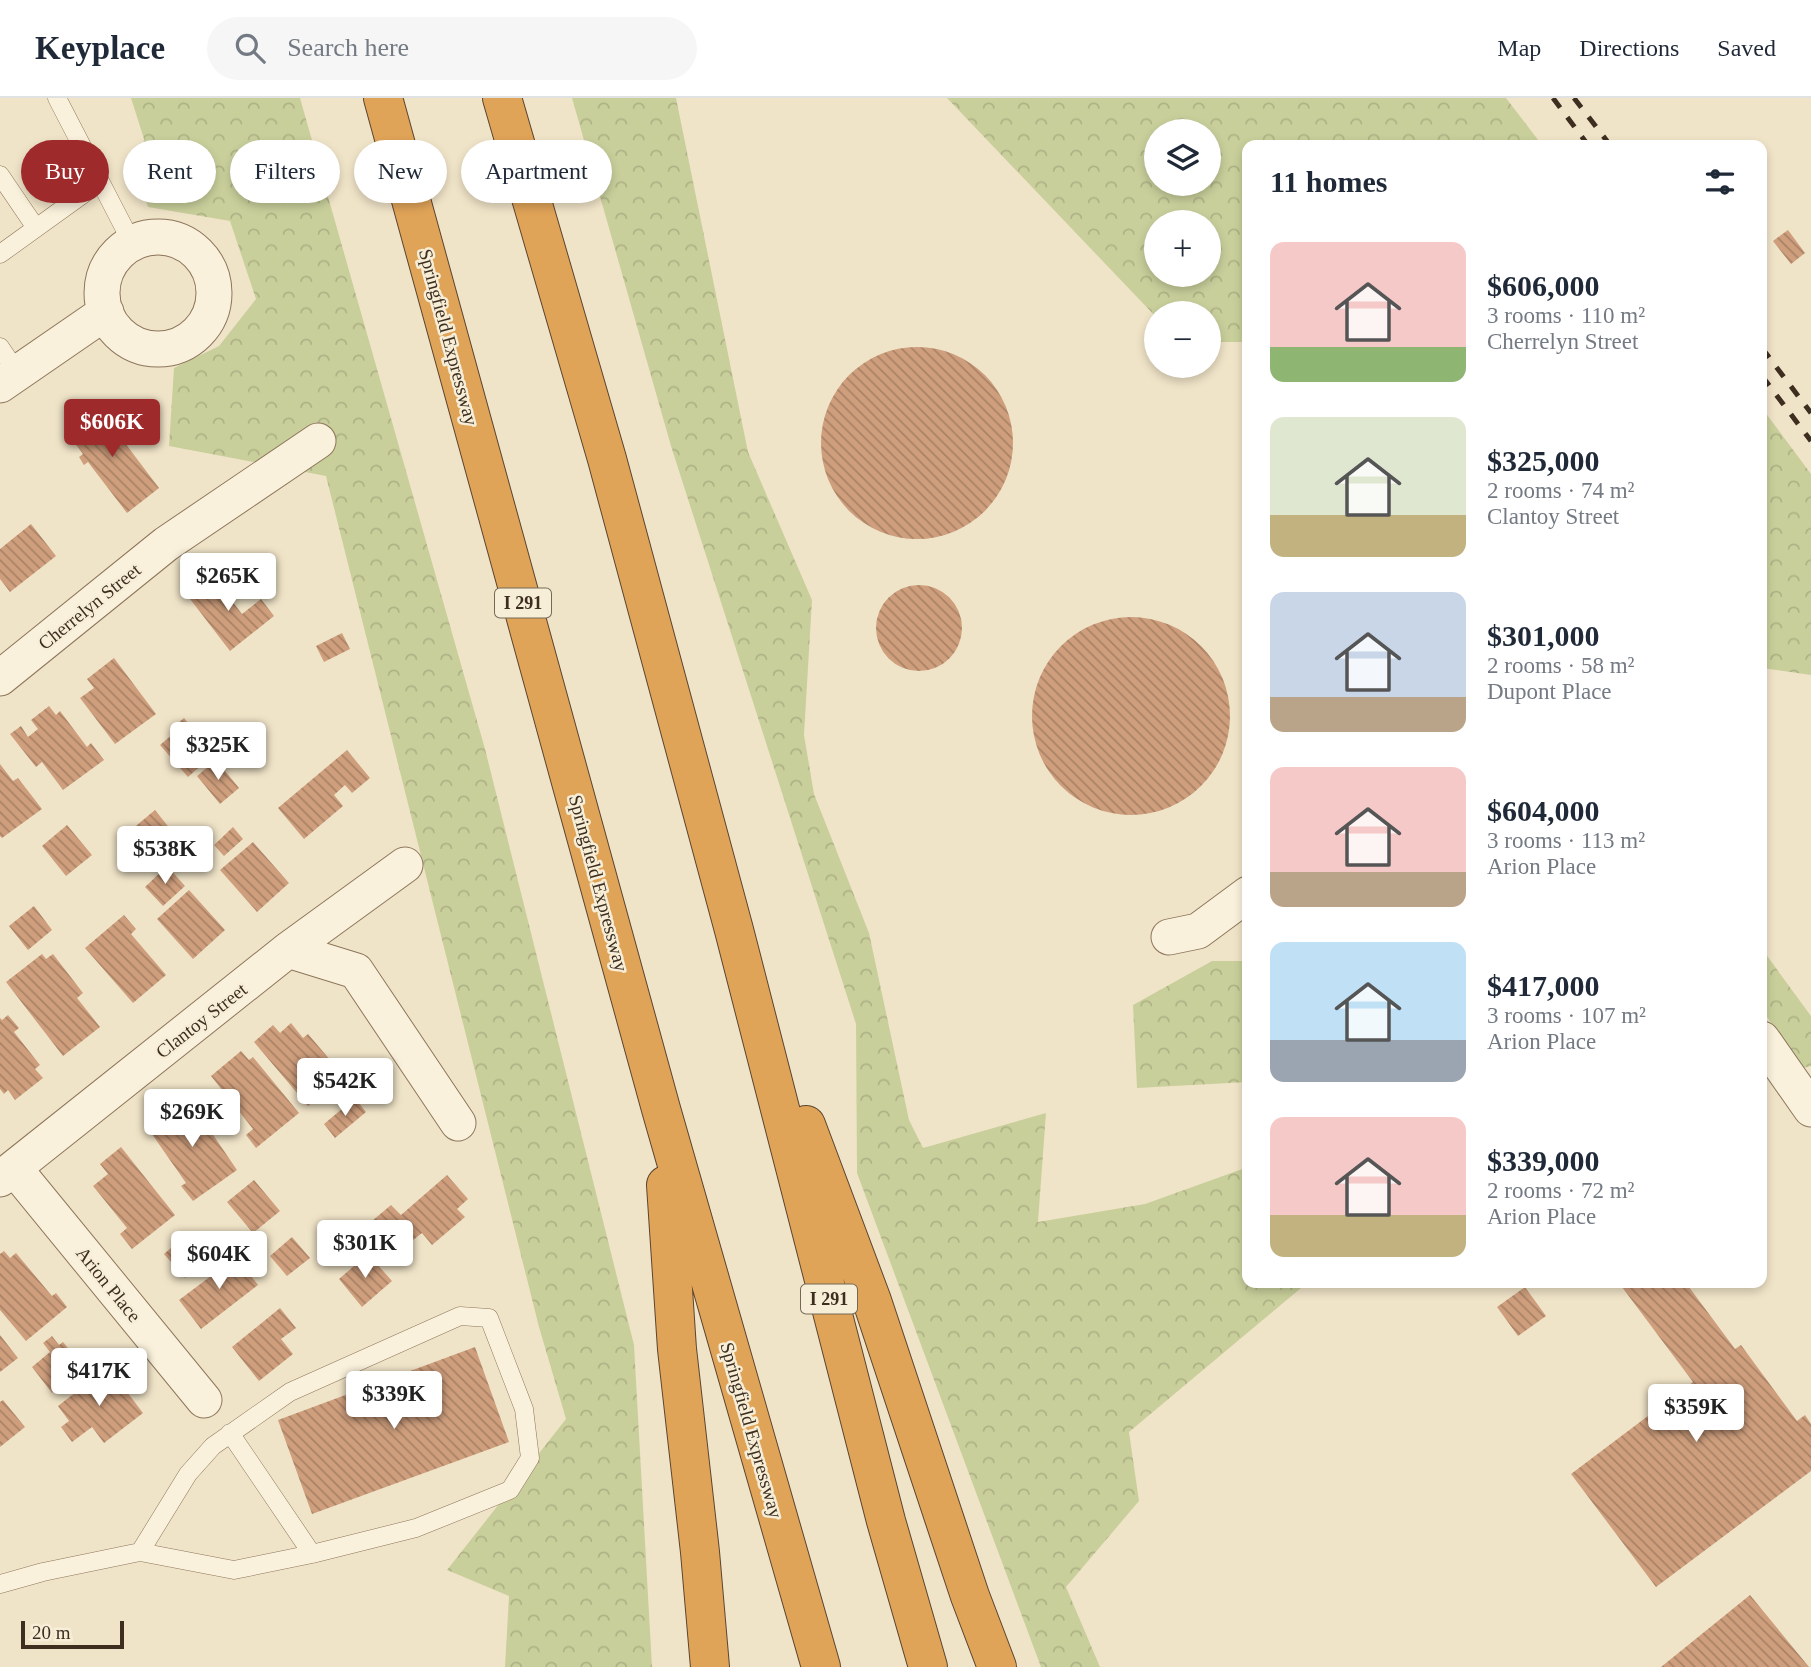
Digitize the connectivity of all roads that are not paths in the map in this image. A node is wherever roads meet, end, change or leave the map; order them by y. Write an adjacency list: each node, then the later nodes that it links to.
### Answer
1 (57, 98): 4 (lane)
2 (383, 98): 21 (highway, Springfield Expressway / I 291)
3 (502, 98): 17 (highway, I 291)
4 (78, 140)
5 (0, 175): 8 (lane)
6 (109, 199): 9 (lane)
7 (71, 203): 8 (lane)
8 (36, 228): 10 (lane)
9 (132, 243): 11 (street); 11 (street)
10 (0, 254)
11 (106, 312): 12 (street)
12 (5, 368)
13 (318, 441): 14 (street, Cherrelyn Street)
14 (0, 678)
15 (405, 866): 19 (street, Clantoy Street)
16 (1242, 898): 18 (street)
17 (734, 930): 32 (highway, I 291); 33 (highway)
18 (1169, 937)
19 (288, 950): 23 (street); 24 (street, Clantoy Street)
20 (1767, 1046): 22 (street)
21 (660, 1109): 30 (highway); 31 (highway, Springfield Expressway / I 291)
22 (1811, 1109)
23 (458, 1123)
24 (7, 1173): 25 (street, Arion Place)
25 (204, 1400)
26 (230, 1433): 27 (lane); 28 (lane); 28 (lane)
27 (140, 1552): 28 (lane); 29 (lane)
28 (312, 1554)
29 (0, 1584)
30 (710, 1667)
31 (821, 1667)
32 (928, 1667)
33 (997, 1667)

